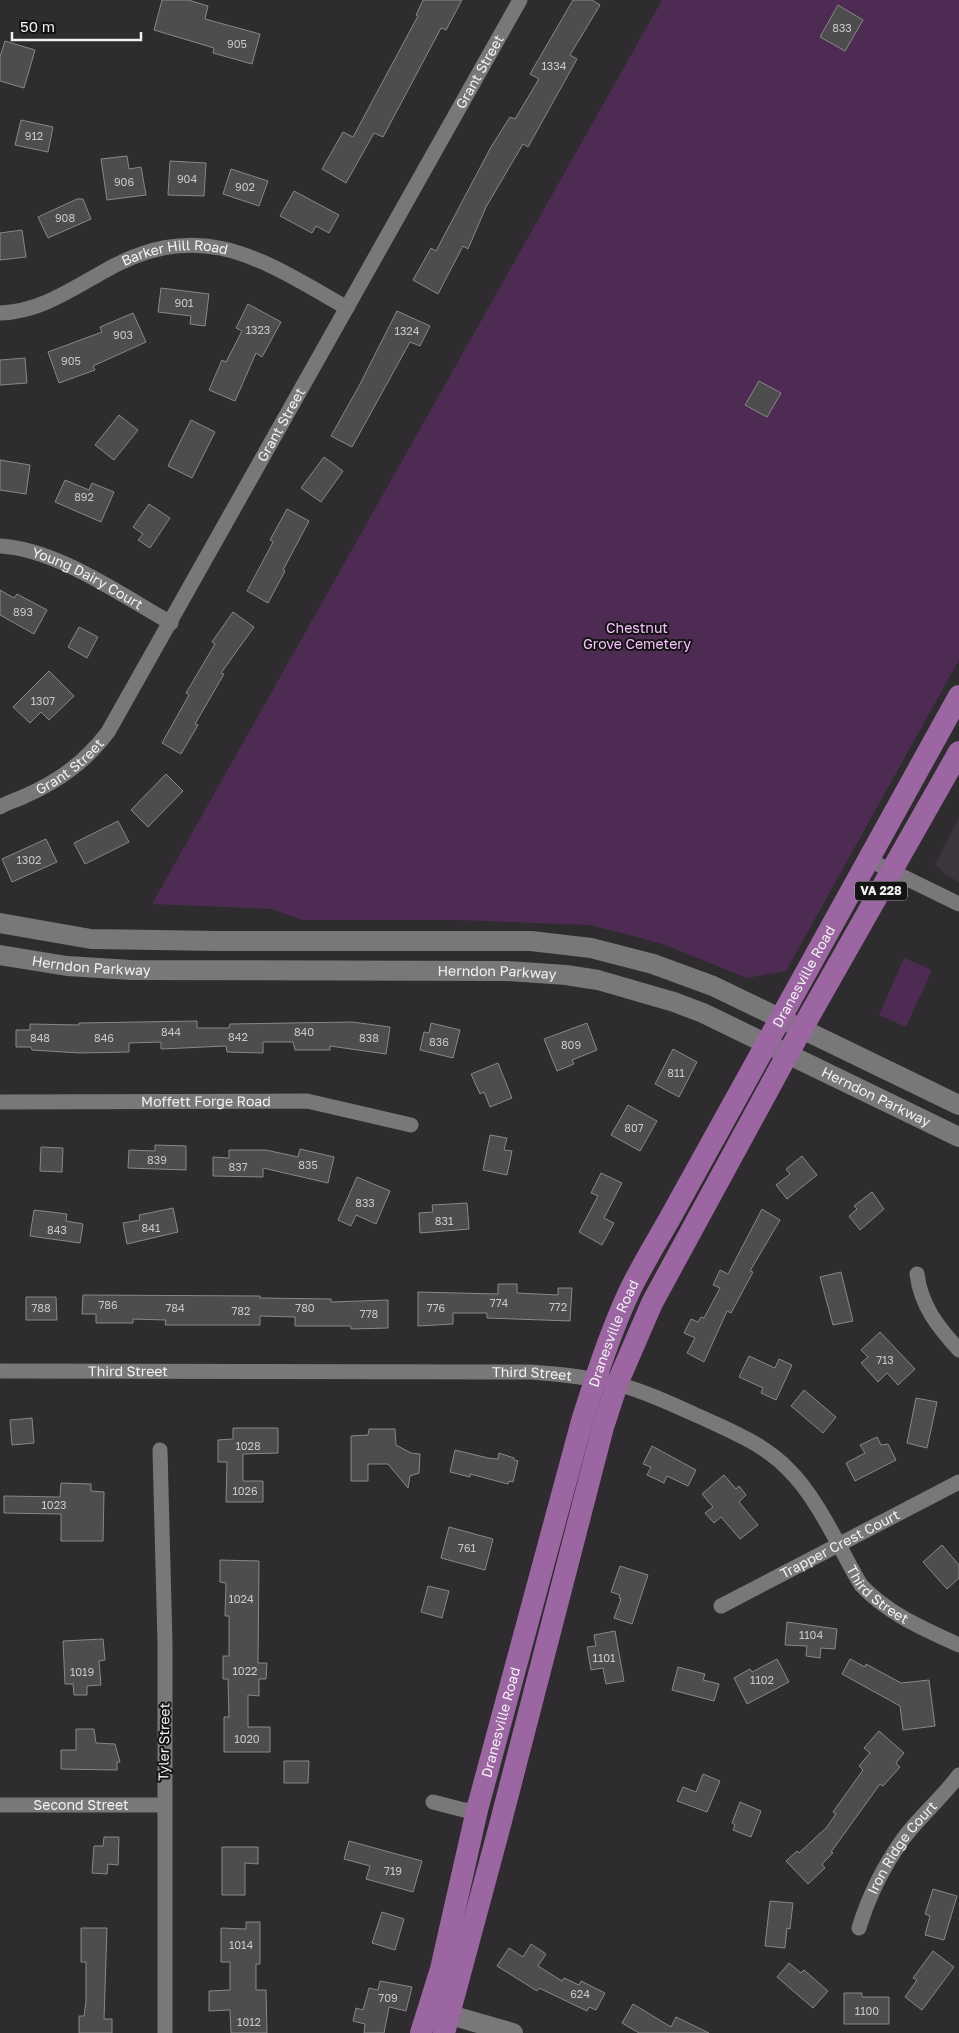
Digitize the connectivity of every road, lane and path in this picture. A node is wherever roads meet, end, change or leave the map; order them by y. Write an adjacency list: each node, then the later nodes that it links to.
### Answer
1 (520, 0): 2 (street, Grant Street)
2 (347, 308): 3 (street, Barker Hill Road); 5 (street, Grant Street)
3 (0, 313)
4 (0, 546): 5 (street, Young Dairy Court)
5 (170, 623): 8 (street, Grant Street)
6 (959, 696): 9 (main road, Dranesville Road / VA 228)
7 (959, 752): 10 (main road, Dranesville Road / VA 228)
8 (0, 807)
9 (869, 860): 10 (street); 14 (main road, Dranesville Road / VA 228)
10 (892, 872): 11 (street); 15 (main road, Dranesville Road / VA 228)
11 (959, 904)
12 (0, 923): 14 (main road, Herndon Parkway)
13 (0, 954): 16 (main road, Herndon Parkway)
14 (780, 1018): 15 (main road, Herndon Parkway); 16 (main road, Dranesville Road)
15 (802, 1029): 17 (main road, Dranesville Road / VA 228); 19 (main road, Herndon Parkway)
16 (766, 1044): 17 (main road, Herndon Parkway); 25 (main road, Dranesville Road)
17 (787, 1055): 21 (main road, Herndon Parkway); 26 (main road, Dranesville Road)
18 (0, 1102): 20 (street, Moffett Forge Road)
19 (959, 1105)
20 (411, 1125)
21 (959, 1137)
22 (918, 1274): 23 (street)
23 (959, 1350)
24 (0, 1372): 25 (street, Third Street)
25 (595, 1380): 26 (street, Third Street); 36 (main road, Dranesville Road)
26 (617, 1384): 29 (street, Third Street); 39 (main road, Dranesville Road)
27 (160, 1450): 35 (street, Tyler Street)
28 (959, 1482): 29 (street, Trapper Crest Court)
29 (838, 1546): 30 (street, Trapper Crest Court); 31 (street, Third Street)
30 (722, 1606)
31 (959, 1645)
32 (959, 1775): 37 (street, Iron Ridge Court)
33 (433, 1802): 36 (street)
34 (0, 1805): 35 (street, Second Street)
35 (164, 1806): 40 (street, Tyler Street)
36 (477, 1810): 38 (main road, Dranesville Road)
37 (859, 1928)
38 (428, 2008): 39 (main road); 41 (main road, Dranesville Road)
39 (446, 2024): 42 (main road)
40 (165, 2033)
41 (421, 2033)
42 (513, 2033)

